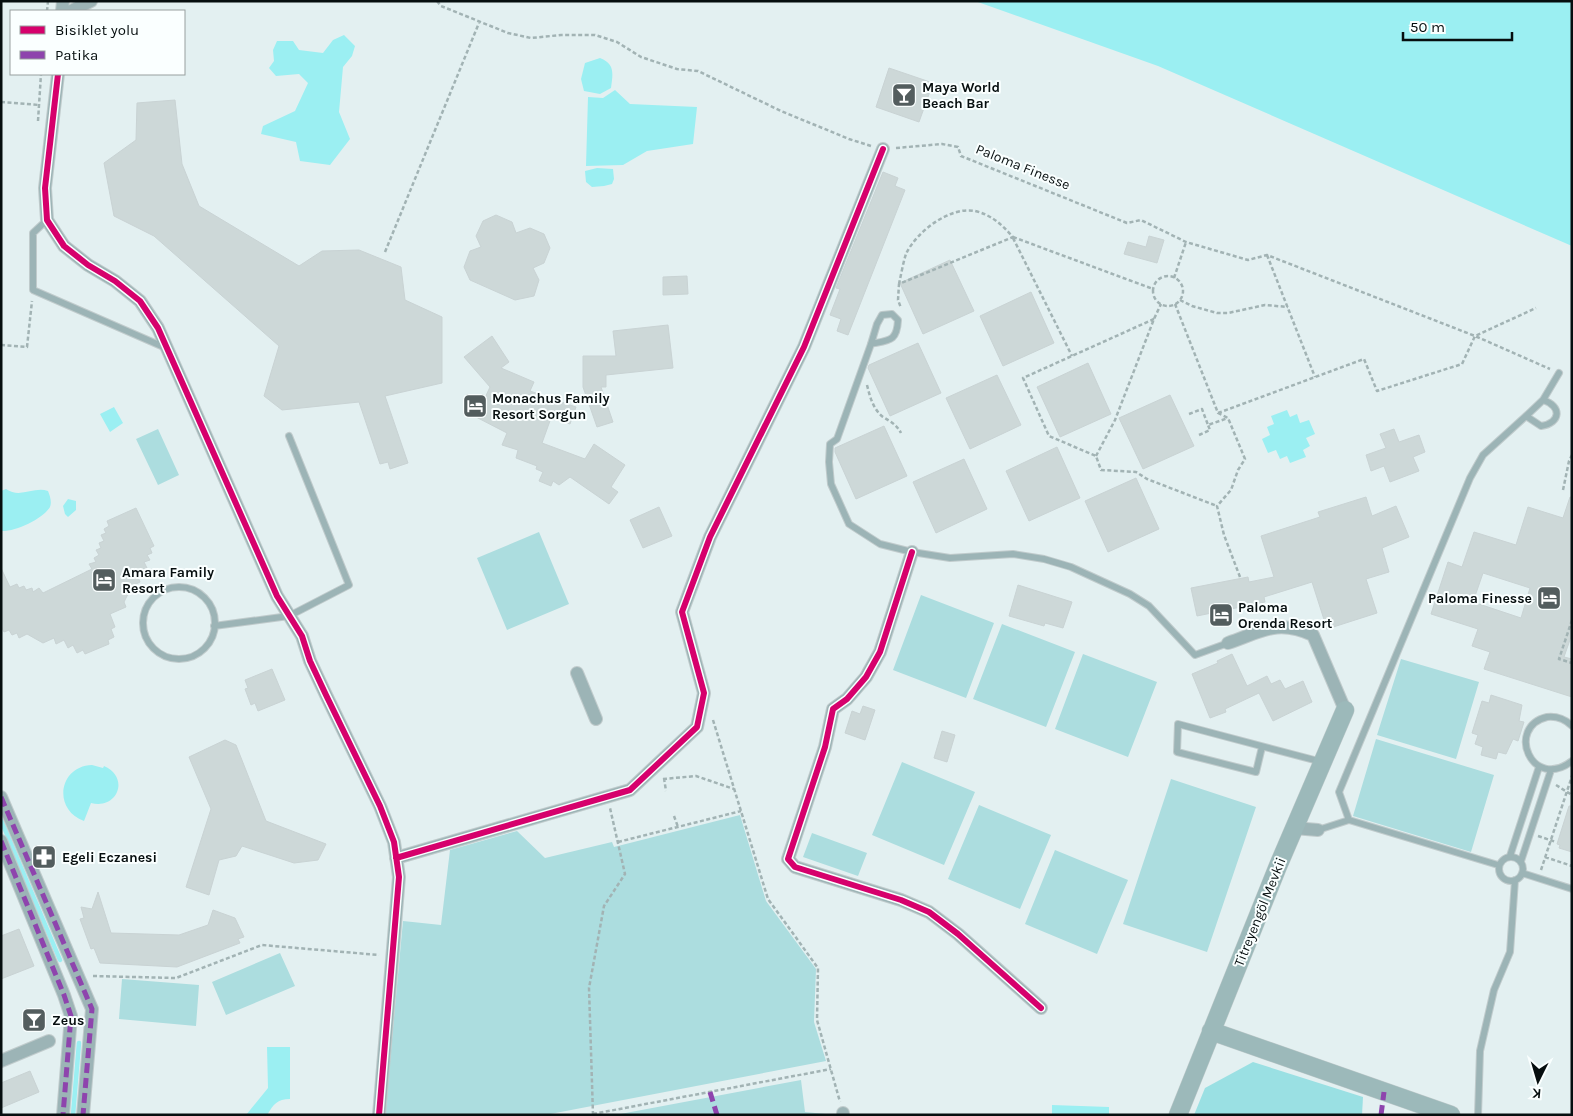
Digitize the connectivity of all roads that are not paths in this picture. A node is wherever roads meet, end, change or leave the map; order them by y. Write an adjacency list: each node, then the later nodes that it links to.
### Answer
1 (91, 1): 2 (street)
2 (73, 10)
3 (58, 75): 5 (street)
4 (884, 149): 31 (street)
5 (47, 220): 7 (street); 7 (lane)
6 (872, 344): 6 (lane); 12 (lane)
7 (169, 349): 13 (street)
8 (1559, 373): 9 (lane)
9 (1543, 400): 10 (lane); 10 (lane)
10 (1526, 416): 26 (lane)
11 (289, 436): 13 (lane)
12 (912, 552): 15 (lane); 37 (street)
13 (289, 616): 14 (lane); 31 (street)
14 (214, 626): 14 (lane)
15 (1228, 643): 17 (street)
16 (577, 672): 18 (street)
17 (1345, 710): 22 (street, Titreyengöl Mevkii)
18 (596, 720)
19 (1572, 726): 23 (lane)
20 (1262, 747): 20 (lane); 22 (lane)
21 (1572, 761): 24 (lane)
22 (1323, 762): 27 (street, Titreyengöl Mevkii)
23 (1539, 766): 24 (lane); 30 (lane)
24 (1551, 770): 32 (lane)
25 (1, 797): 42 (street)
26 (1349, 820): 28 (lane); 33 (lane)
27 (1294, 828): 28 (street); 38 (street, Titreyengöl Mevkii)
28 (1318, 830)
29 (1, 842): 41 (street)
30 (1510, 856): 32 (lane); 33 (lane)
31 (396, 858): 43 (street)
32 (1521, 861): 34 (lane)
33 (1498, 865): 35 (lane)
34 (1522, 873): 35 (lane); 36 (lane)
35 (1515, 880): 46 (lane)
36 (1572, 889)
37 (1041, 1008)
38 (1211, 1031): 44 (street, Titreyengöl Mevkii); 45 (street)
39 (49, 1041): 40 (street)
40 (1, 1061)
41 (63, 1115)
42 (83, 1115)
43 (379, 1115)
44 (1178, 1115)
45 (1451, 1115)
46 (1478, 1115)

